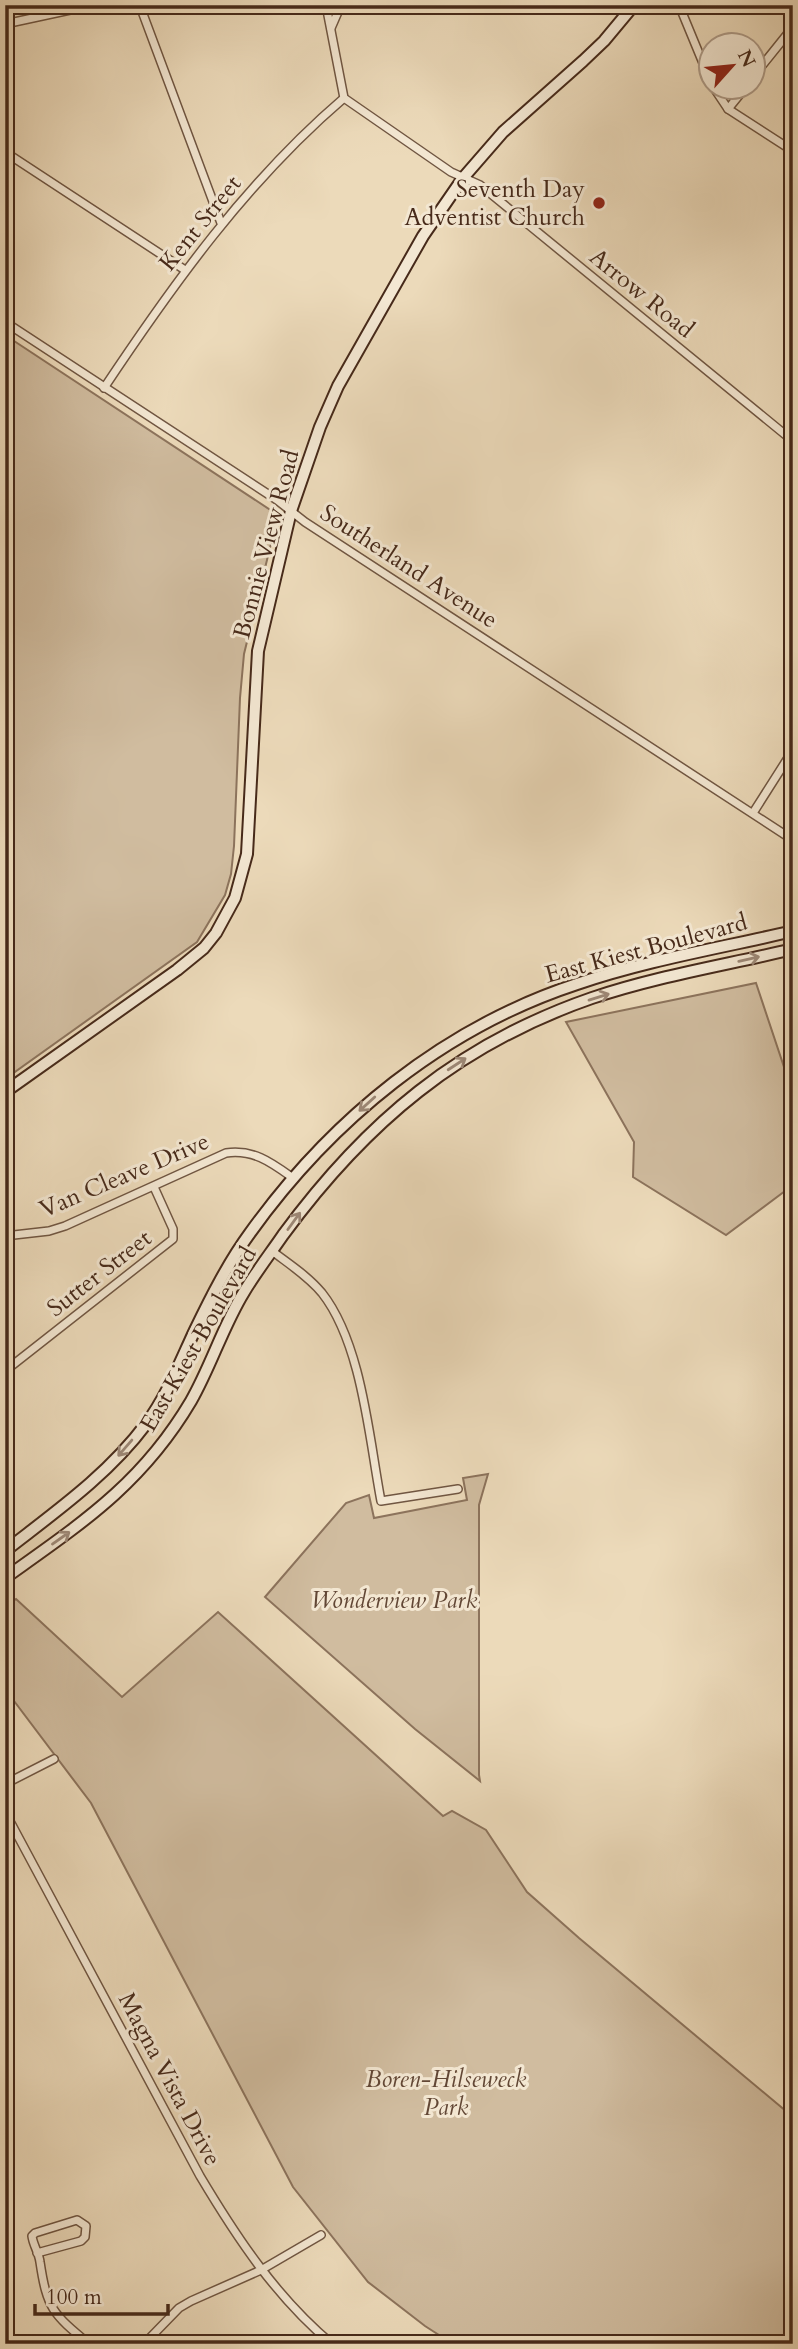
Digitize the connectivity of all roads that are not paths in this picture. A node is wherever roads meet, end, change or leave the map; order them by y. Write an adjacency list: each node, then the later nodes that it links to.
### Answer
1 (149, 5): 6 (street)
2 (326, 5): 10 (street)
3 (341, 5): 10 (street)
4 (634, 5): 19 (main road, Bonnie View Road)
5 (679, 5): 11 (street)
6 (140, 6): 7 (street); 20 (street)
7 (69, 8): 8 (street)
8 (5, 24)
9 (793, 27): 12 (street)
10 (330, 29): 13 (street)
11 (696, 46)
12 (766, 61)
13 (344, 98): 19 (street, Arrow Road); 20 (street, Kent Street)
14 (723, 102): 16 (street)
15 (734, 102): 16 (street)
16 (728, 109): 17 (street)
17 (793, 151)
18 (5, 152): 21 (street)
19 (463, 178): 24 (street, Arrow Road); 25 (main road, Bonnie View Road)
20 (221, 223): 21 (street, Kent Street)
21 (185, 270): 23 (street, Kent Street)
22 (5, 322): 23 (street, Southerland Avenue)
23 (104, 388): 25 (street, Southerland Avenue)
24 (793, 441)
25 (291, 511): 27 (street, Southerland Avenue); 33 (main road, Bonnie View Road)
26 (793, 750): 27 (street)
27 (753, 813): 28 (street, Southerland Avenue)
28 (793, 840)
29 (793, 930): 31 (main road, East Kiest Boulevard)
30 (793, 949): 32 (main road, East Kiest Boulevard, one-way to 30)
31 (527, 1004): 32 (main road); 34 (main road, East Kiest Boulevard, one-way to 34)
32 (535, 1020): 37 (main road, East Kiest Boulevard, one-way to 32)
33 (5, 1092)
34 (293, 1178): 35 (street, Van Cleave Drive); 40 (main road, East Kiest Boulevard, one-way to 40)
35 (154, 1187): 36 (street, Van Cleave Drive); 38 (street, Sutter Street)
36 (5, 1236)
37 (272, 1251): 39 (street); 41 (main road, East Kiest Boulevard, one-way to 37)
38 (5, 1371)
39 (458, 1489)
40 (5, 1551)
41 (5, 1578)
42 (54, 1759): 43 (street)
43 (5, 1784)
44 (5, 1812): 47 (street, Magna Vista Drive)
45 (321, 2235): 47 (street)
46 (37, 2253): 46 (street); 48 (street)
47 (261, 2270): 49 (street); 50 (street, Magna Vista Drive)
48 (89, 2344)
49 (144, 2344)
50 (332, 2344)

